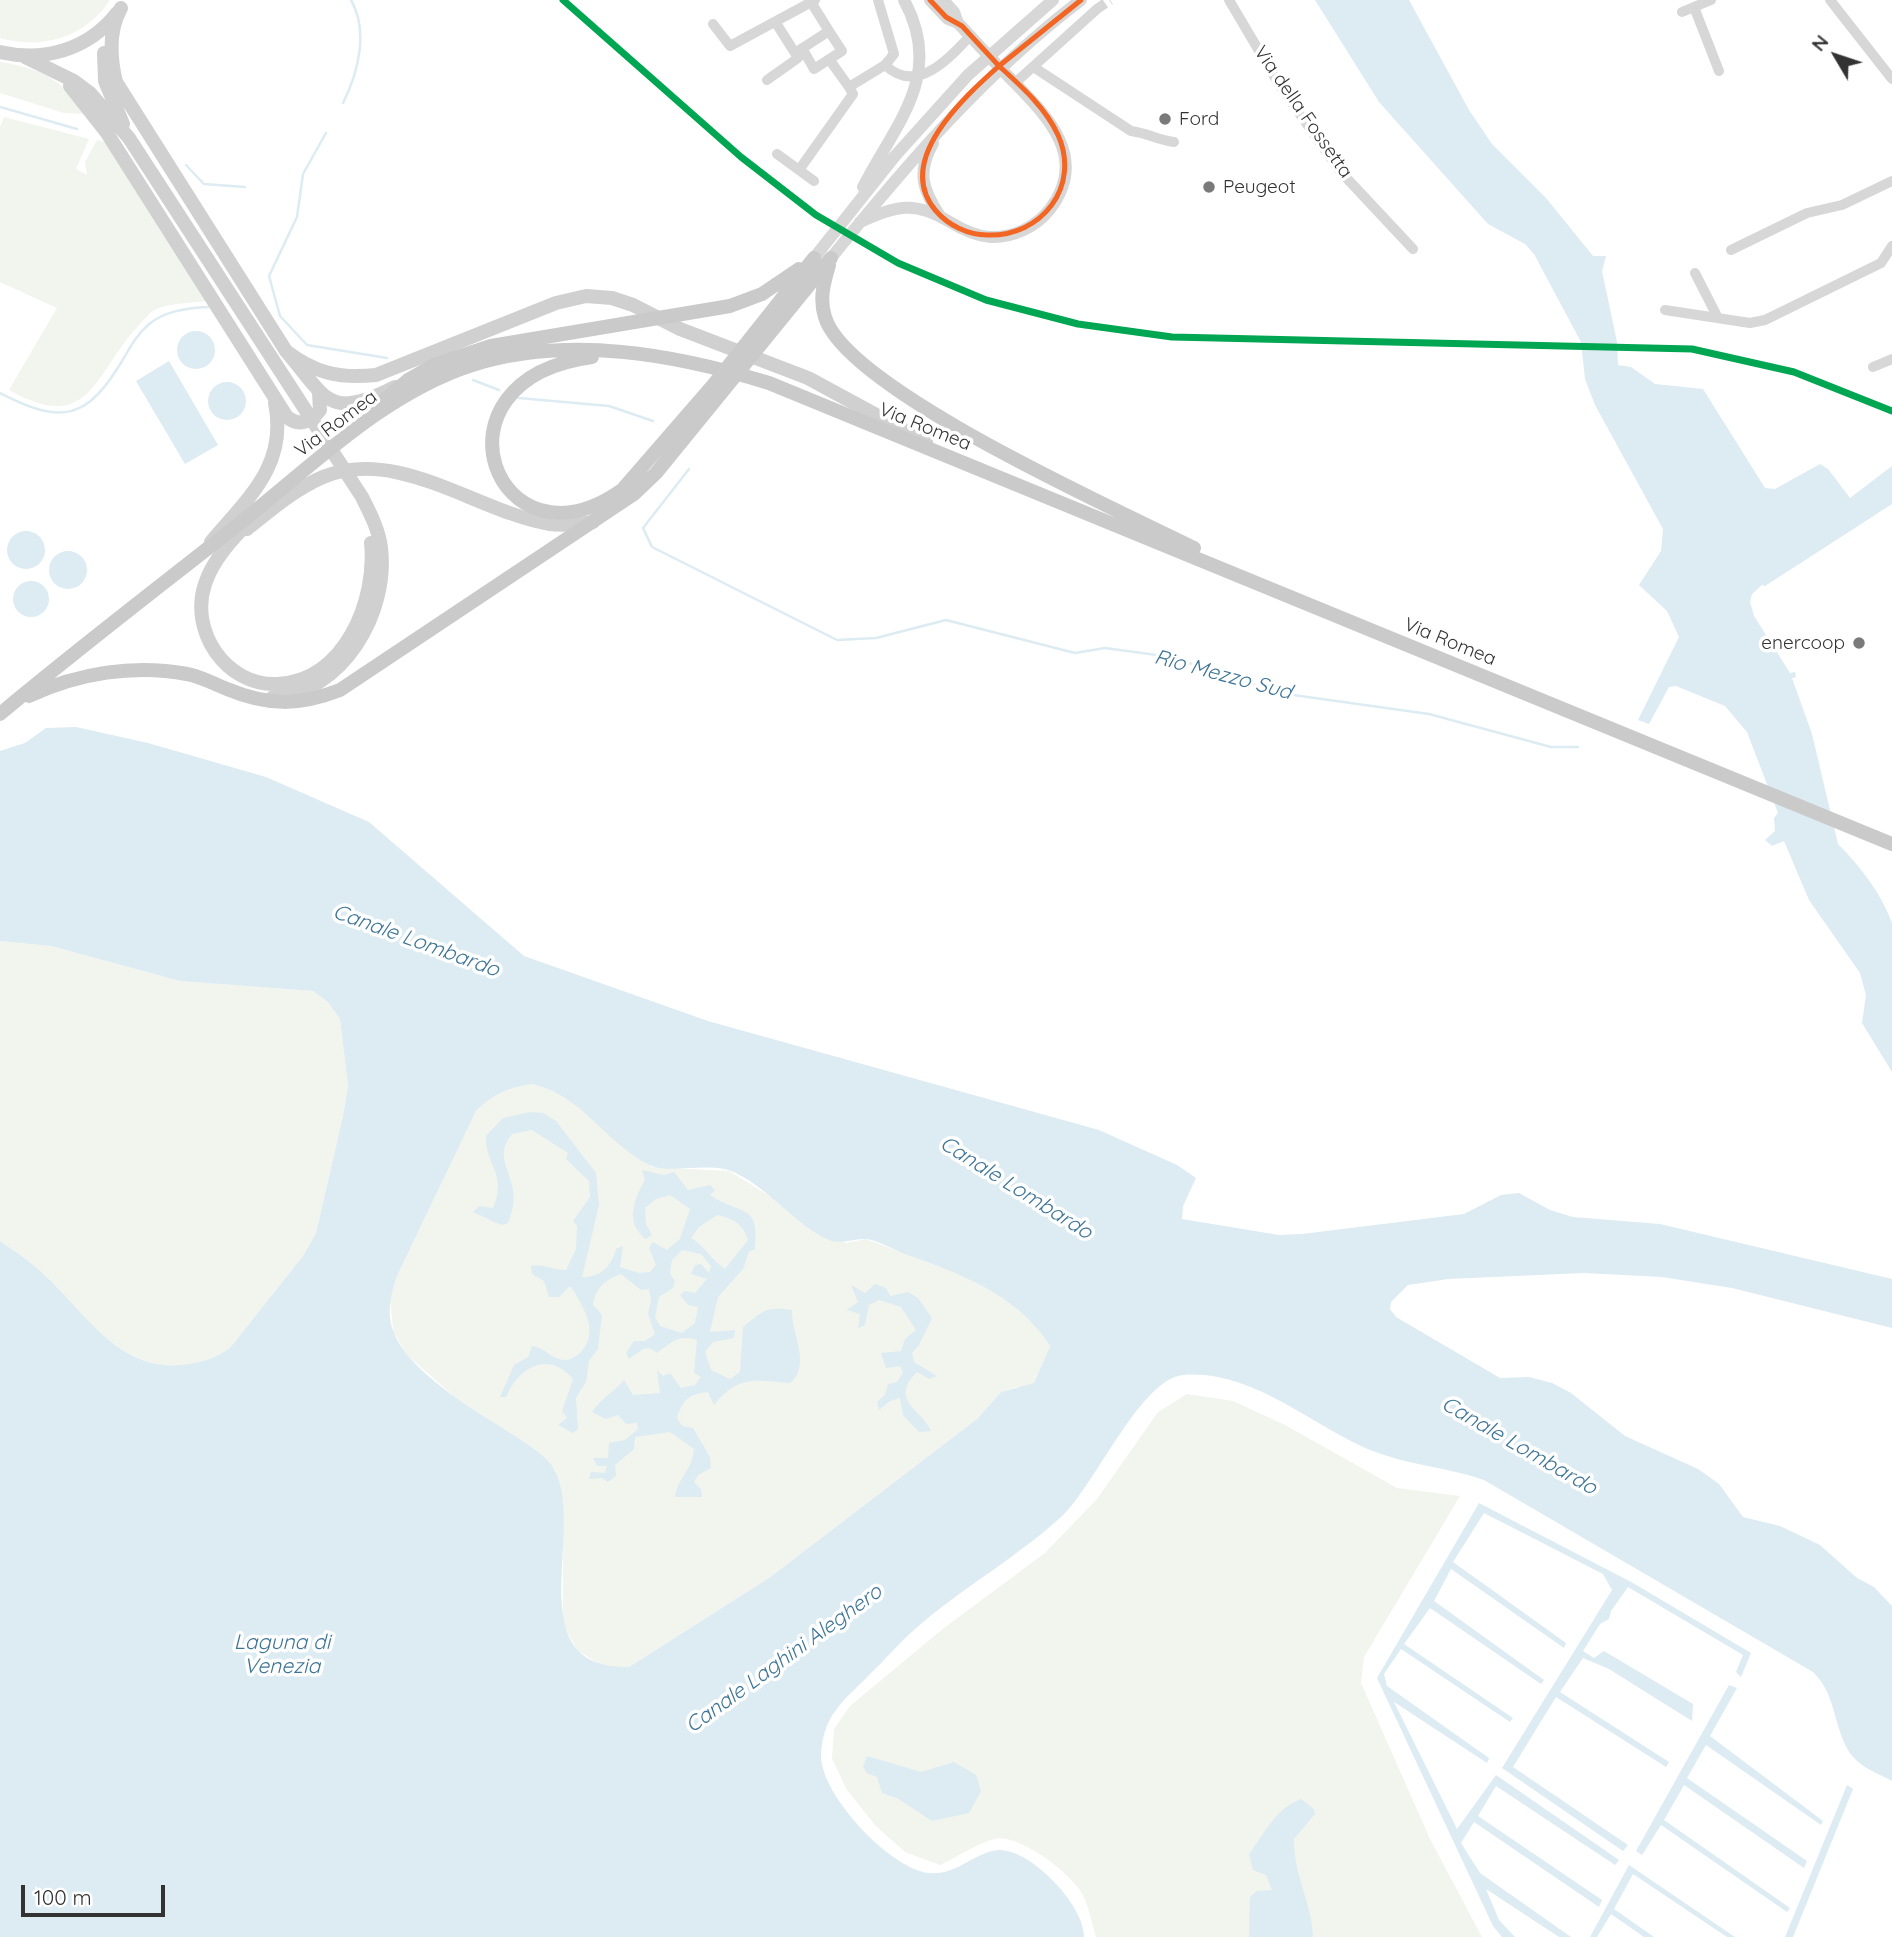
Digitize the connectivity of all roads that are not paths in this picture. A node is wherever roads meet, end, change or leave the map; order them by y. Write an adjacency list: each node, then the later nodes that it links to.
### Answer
1 (878, 0): 24 (street)
2 (904, 0): 39 (street)
3 (930, 0): 16 (street)
4 (943, 0): 16 (street)
5 (1053, 0): 39 (street)
6 (1081, 0): 32 (street)
7 (1229, 0): 43 (street, Via della Fossetta)
8 (1711, 0): 11 (street)
9 (1830, 0): 28 (street)
10 (813, 1): 15 (street); 18 (street)
11 (1694, 7): 14 (street); 26 (street)
12 (1097, 9): 25 (street)
13 (118, 12): 22 (main road); 33 (main road); 51 (main road)
14 (1682, 12)
15 (776, 23): 17 (street); 20 (street)
16 (958, 23): 19 (street)
17 (713, 24)
18 (829, 31): 20 (street); 23 (street)
19 (970, 36): 24 (street); 30 (street)
20 (798, 51): 23 (street); 29 (street)
21 (1, 52): 22 (main road)
22 (25, 57): 27 (main road)
23 (829, 59): 31 (street)
24 (885, 65): 31 (street)
25 (1035, 68): 30 (street); 34 (street)
26 (1719, 71)
27 (55, 72): 33 (main road); 58 (main road)
28 (1892, 79)
29 (767, 80)
30 (1014, 83): 40 (street)
31 (849, 87): 36 (street)
32 (943, 125): 40 (street); 41 (street)
33 (129, 138): 62 (main road)
34 (1174, 142)
35 (777, 154): 36 (street)
36 (799, 170): 37 (street)
37 (814, 181)
38 (1892, 181): 44 (street)
39 (852, 209): 45 (street)
40 (940, 216): 41 (street)
41 (858, 226): 46 (street)
42 (1892, 246): 49 (street)
43 (1413, 249)
44 (1731, 250)
45 (814, 258): 50 (main road); 55 (main road)
46 (831, 258): 50 (main road); 66 (main road)
47 (1695, 272): 49 (street)
48 (1665, 310): 49 (street)
49 (1718, 318)
50 (752, 346): 56 (main road)
51 (286, 351): 57 (main road); 60 (main road)
52 (634, 354): 56 (main road); 59 (main road, Via Romea); 60 (main road, Via Romea)
53 (1892, 359): 54 (street)
54 (1873, 367)
55 (408, 380): 57 (main road); 59 (main road)
56 (719, 387): 63 (main road)
57 (319, 393): 58 (main road)
58 (274, 398): 65 (main road)
59 (343, 441): 61 (main road, Via Romea)
60 (967, 465): 66 (main road, Via Romea)
61 (278, 493): 64 (main road); 65 (main road, Via Romea)
62 (367, 507): 64 (main road); 67 (main road)
63 (594, 522): 64 (main road); 67 (main road)
64 (235, 538)
65 (200, 555): 68 (main road, Via Romea)
66 (1250, 580): 69 (main road, Via Romea)
67 (248, 697): 68 (main road)
68 (5, 710)
69 (1892, 844)

